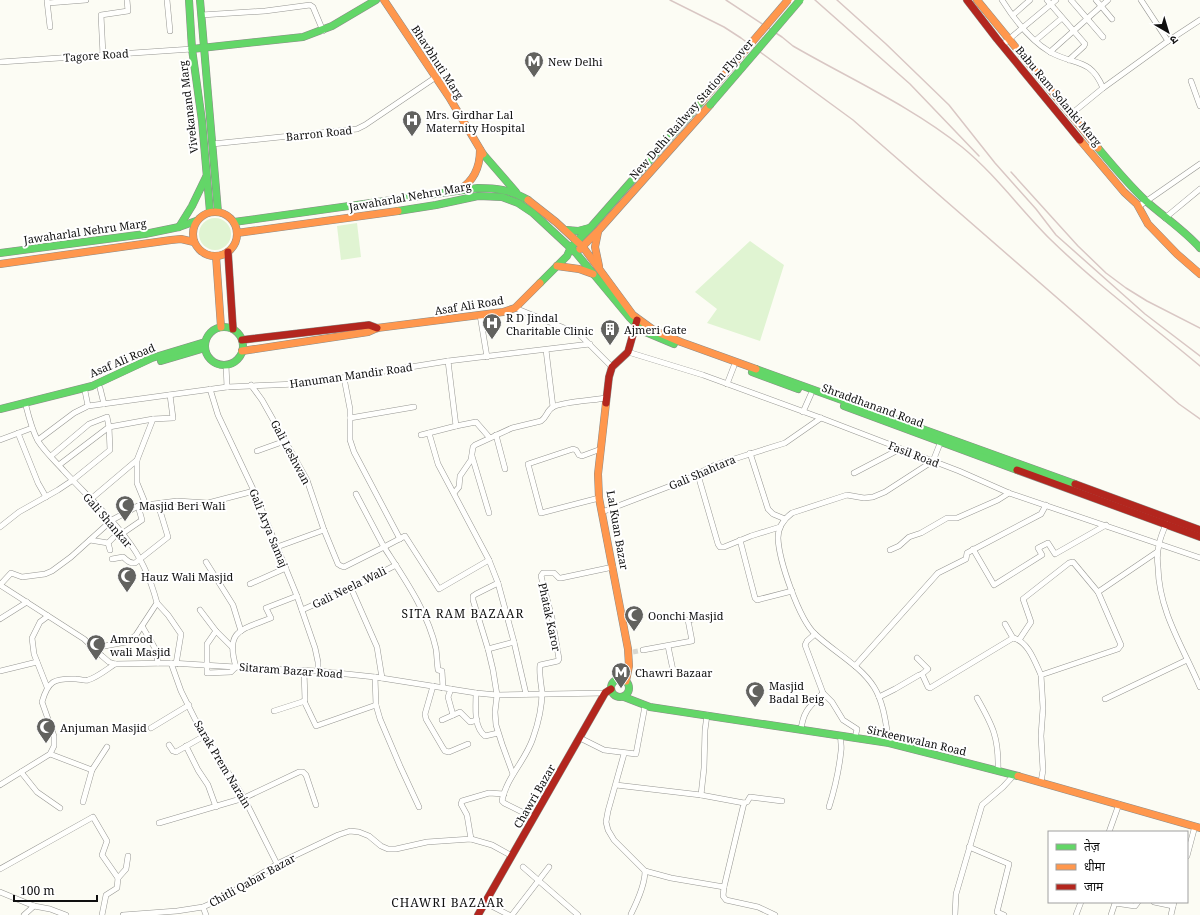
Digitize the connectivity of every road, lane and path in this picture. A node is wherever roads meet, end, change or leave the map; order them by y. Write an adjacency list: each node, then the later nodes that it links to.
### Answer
1 (86, 0): 20 (street)
2 (127, 0): 42 (street)
3 (167, 0): 32 (street)
4 (189, 0): 40 (main road, Vivekanand Marg)
5 (200, 0): 24 (main road, Vivekanand Marg)
6 (376, 0): 33 (main road)
7 (384, 0): 46 (main road, Bhavbhuti Marg)
8 (788, 0): 70 (main road, New Delhi Railway Station Flyover, bridge)
9 (800, 0): 72 (main road, New Delhi Railway Station Flyover, bridge)
10 (967, 0): 38 (main road, Babu Ram Solanki Marg)
11 (977, 0): 35 (main road, Babu Ram Solanki Marg)
12 (1002, 0): 23 (street)
13 (1030, 0): 23 (street)
14 (1046, 0): 21 (street)
15 (1056, 0): 21 (street)
16 (1072, 0): 26 (street)
17 (1096, 0): 22 (street)
18 (1108, 0): 22 (street)
19 (1141, 0): 37 (street)
20 (48, 2): 29 (street)
21 (1051, 5): 25 (street); 30 (street)
22 (1101, 6): 26 (street); 27 (street)
23 (1013, 15): 30 (street)
24 (201, 16): 33 (street); 39 (main road, Vivekanand Marg)
25 (1062, 18): 31 (street); 36 (street)
26 (1087, 18): 31 (street); 34 (street)
27 (1112, 19)
28 (1200, 20): 37 (street)
29 (50, 27)
30 (1023, 28): 35 (street); 36 (street)
31 (1074, 30): 41 (street); 43 (street)
32 (170, 31)
33 (323, 31): 39 (main road)
34 (1102, 37)
35 (1008, 40): 38 (street); 45 (main road, Babu Ram Solanki Marg)
36 (1036, 40): 41 (street)
37 (1168, 41): 48 (street)
38 (1002, 46): 45 (main road, Babu Ram Solanki Marg)
39 (203, 47): 40 (main road); 51 (main road, Vivekanand Marg)
40 (192, 49): 42 (street, Tagore Road); 58 (main road, Vivekanand Marg)
41 (1050, 52): 43 (street)
42 (103, 55): 44 (street, Tagore Road)
43 (1069, 60): 48 (street)
44 (0, 62)
45 (1028, 70): 50 (main road, Babu Ram Solanki Marg); 54 (main road, Babu Ram Solanki Marg)
46 (436, 77): 51 (street, Barron Road); 53 (main road, Bhavbhuti Marg)
47 (1191, 81): 49 (street)
48 (1103, 88): 50 (street)
49 (1200, 106)
50 (1070, 115): 52 (main road, Babu Ram Solanki Marg)
51 (212, 144): 65 (main road, Vivekanand Marg)
52 (1095, 144): 54 (main road); 56 (main road, Babu Ram Solanki Marg)
53 (480, 150): 60 (main road); 61 (main road, Bhavbhuti Marg)
54 (1088, 150): 57 (main road, Babu Ram Solanki Marg)
55 (1200, 164): 62 (street)
56 (1113, 166): 57 (main road); 62 (main road, Babu Ram Solanki Marg)
57 (1107, 171): 63 (main road, Babu Ram Solanki Marg)
58 (207, 176): 64 (main road, Vivekanand Marg); 69 (main road)
59 (1200, 190): 66 (street)
60 (457, 191): 61 (main road, Jawaharlal Nehru Marg); 68 (main road, Jawaharlal Nehru Marg)
61 (517, 194): 71 (main road, Jawaharlal Nehru Marg)
62 (1146, 201): 63 (street); 66 (main road, Babu Ram Solanki Marg)
63 (1138, 206): 85 (main road, Babu Ram Solanki Marg)
64 (210, 212): 65 (main road); 67 (main road)
65 (218, 212): 68 (main road)
66 (1166, 218): 77 (main road, Babu Ram Solanki Marg)
67 (196, 222): 69 (main road, Jawaharlal Nehru Marg); 75 (main road)
68 (234, 222): 73 (main road)
69 (179, 227): 80 (main road, Jawaharlal Nehru Marg)
70 (591, 227): 71 (main road); 74 (main road, New Delhi Railway Station Flyover)
71 (562, 228): 74 (main road, Jawaharlal Nehru Marg)
72 (598, 231): 76 (main road, New Delhi Railway Station Flyover); 84 (main road)
73 (237, 233): 78 (main road, Jawaharlal Nehru Marg); 79 (main road)
74 (577, 241): 76 (main road, Shraddhanand Road); 78 (main road, New Delhi Railway Station Flyover)
75 (194, 242): 81 (main road); 82 (main road, Jawaharlal Nehru Marg)
76 (583, 246): 78 (main road, New Delhi Railway Station Flyover); 84 (main road, Shraddhanand Road)
77 (1200, 248)
78 (574, 250): 83 (main road, Asaf Ali Road); 84 (main road, Shraddhanand Road)
79 (228, 252): 81 (main road); 91 (main road)
80 (0, 253)
81 (216, 256): 89 (main road)
82 (0, 264)
83 (557, 266): 84 (main road); 86 (main road, Asaf Ali Road)
84 (598, 274): 88 (main road, Shraddhanand Road)
85 (1200, 274)
86 (514, 308): 87 (main road, Asaf Ali Road); 93 (street)
87 (480, 315): 90 (main road, Asaf Ali Road); 98 (street)
88 (636, 321): 97 (main road); 101 (main road, Shraddhanand Road); 149 (main road, Shraddhanand Road)
89 (221, 327): 91 (main road); 94 (main road)
90 (377, 328): 92 (main road, Asaf Ali Road); 96 (main road, Asaf Ali Road)
91 (233, 329): 92 (main road)
92 (242, 340): 96 (main road)
93 (590, 344): 95 (street, Hanuman Mandir Road); 102 (street)
94 (205, 345): 100 (main road); 107 (main road, Asaf Ali Road); 118 (main road, Asaf Ali Road)
95 (546, 350): 98 (street, Hanuman Mandir Road); 117 (street)
96 (242, 351): 100 (main road)
97 (628, 352): 102 (main road); 104 (street, Fasil Road)
98 (488, 357): 99 (street, Hanuman Mandir Road)
99 (448, 361): 103 (street, Hanuman Mandir Road); 124 (street)
100 (226, 364): 106 (street)
101 (734, 366): 104 (street); 110 (main road, Shraddhanand Road)
102 (612, 367): 112 (main road, Lal Kuan Bazar)
103 (344, 378): 105 (street, Hanuman Mandir Road); 121 (street)
104 (727, 384): 119 (street, Fasil Road)
105 (251, 385): 106 (street, Hanuman Mandir Road); 134 (street, Gali Leshwan)
106 (227, 387): 108 (street, Hanuman Mandir Road)
107 (100, 388): 109 (main road, Asaf Ali Road); 113 (street)
108 (210, 389): 111 (street, Hanuman Mandir Road); 150 (street, Gali Arya Samaj)
109 (86, 392): 114 (main road, Asaf Ali Road); 115 (street)
110 (811, 394): 119 (street); 135 (main road, Shraddhanand Road)
111 (170, 395): 113 (street, Hanuman Mandir Road); 123 (street)
112 (606, 398): 117 (street); 136 (main road, Lal Kuan Bazar)
113 (104, 404): 115 (street, Hanuman Mandir Road)
114 (26, 406): 120 (main road, Asaf Ali Road); 126 (street, Gali Shankar)
115 (87, 406): 133 (street, Hanuman Mandir Road)
116 (414, 407): 121 (street)
117 (553, 407): 130 (street)
118 (0, 409)
119 (803, 412): 122 (street, Fasil Road)
120 (0, 414)
121 (350, 418): 172 (street)
122 (821, 418): 137 (street, Fasil Road); 139 (street, Gali Shahtara)
123 (153, 419): 125 (street); 142 (street)
124 (456, 426): 128 (street); 131 (street)
125 (110, 427): 140 (street); 144 (street); 148 (street)
126 (32, 428): 127 (street); 133 (street, Gali Shankar)
127 (18, 433): 132 (street); 154 (street)
128 (429, 433): 129 (street); 151 (street)
129 (421, 435)
130 (496, 435): 131 (street); 145 (street)
131 (489, 437): 141 (street)
132 (0, 440)
133 (38, 440): 140 (street, Gali Shankar)
134 (285, 441): 138 (street); 169 (street, Gali Leshwan)
135 (940, 441): 143 (street); 149 (main road, Shraddhanand Road)
136 (601, 449): 155 (main road, Lal Kuan Bazar); 155 (street)
137 (900, 449): 143 (street, Fasil Road); 146 (street)
138 (257, 451)
139 (750, 453): 147 (street, Gali Shahtara); 163 (street)
140 (50, 456): 144 (street, Gali Shankar)
141 (472, 456): 151 (street); 162 (street)
142 (137, 460): 156 (street); 157 (street)
143 (933, 462): 152 (street, Fasil Road); 163 (street)
144 (59, 465): 148 (street, Gali Shankar)
145 (506, 469)
146 (854, 473)
147 (698, 475): 161 (street, Gali Shahtara); 176 (street)
148 (73, 480): 154 (street); 156 (street, Gali Shankar)
149 (1082, 490): 165 (main road, Shraddhanand Road)
150 (254, 491): 158 (street); 179 (street, Gali Arya Samaj)
151 (454, 493): 188 (street)
152 (1009, 493): 159 (street, Fasil Road); 183 (street)
153 (356, 494): 180 (street)
154 (46, 497): 167 (street)
155 (599, 498): 161 (main road, Lal Kuan Bazar)
156 (91, 499): 164 (street, Gali Shankar)
157 (146, 504): 158 (street); 160 (street)
158 (158, 504): 187 (street)
159 (1046, 505): 166 (street, Fasil Road); 181 (street)
160 (138, 506): 164 (street); 171 (street)
161 (602, 512): 191 (main road, Lal Kuan Bazar)
162 (489, 513)
163 (785, 519): 168 (street)
164 (112, 520): 171 (street, Gali Shankar); 175 (street)
165 (1168, 522): 170 (main road, Shraddhanand Road); 173 (main road, Shraddhanand Road); 178 (street)
166 (1106, 525): 178 (street, Fasil Road); 181 (street)
167 (0, 527)
168 (780, 527): 176 (street); 197 (street)
169 (324, 530): 179 (street); 180 (street, Gali Leshwan)
170 (1200, 530)
171 (123, 533): 187 (street, Gali Shankar)
172 (402, 537): 180 (street); 188 (street)
173 (1200, 537)
174 (113, 538): 177 (street)
175 (90, 540): 177 (street); 195 (street)
176 (740, 540): 197 (street)
177 (108, 543): 182 (street)
178 (1159, 544): 184 (street); 185 (street, Fasil Road)
179 (277, 547): 192 (street, Gali Arya Samaj)
180 (384, 547): 190 (street)
181 (973, 549): 227 (street)
182 (110, 550)
183 (890, 550)
184 (1157, 552): 198 (street); 221 (street)
185 (1200, 558)
186 (112, 559): 187 (street)
187 (140, 559): 201 (street, Gali Shankar)
188 (489, 560): 193 (street)
189 (206, 562): 210 (street)
190 (396, 564): 196 (street, Gali Neela Wali); 241 (street)
191 (613, 567): 237 (main road, Lal Kuan Bazar); 248 (street, Phatak Karor)
192 (286, 568): 194 (street); 199 (street, Gali Arya Samaj)
193 (498, 583): 214 (street); 218 (street)
194 (250, 584)
195 (0, 585): 200 (street)
196 (351, 588): 203 (street, Gali Neela Wali); 236 (street)
197 (792, 591): 211 (street)
198 (1098, 592): 213 (street); 234 (street)
199 (297, 596): 203 (street, Gali Arya Samaj); 210 (street)
200 (27, 602): 204 (street); 206 (street)
201 (157, 604): 208 (street); 225 (street)
202 (200, 610): 209 (street)
203 (302, 610): 231 (street, Gali Arya Samaj)
204 (48, 616): 217 (street); 222 (street)
205 (704, 617): 215 (street)
206 (0, 619)
207 (1005, 624): 212 (street)
208 (142, 626): 217 (street); 223 (street)
209 (216, 631): 216 (street); 226 (street)
210 (241, 631): 216 (street)
211 (815, 634): 227 (street); 245 (street)
212 (1013, 638): 213 (street); 232 (street)
213 (1019, 640): 234 (street)
214 (514, 642): 218 (street); 247 (street)
215 (668, 646): 219 (street); 233 (street)
216 (232, 647): 228 (street)
217 (94, 648): 224 (street)
218 (488, 649): 246 (street)
219 (642, 650)
220 (917, 658): 232 (street)
221 (1187, 660): 238 (street); 252 (street)
222 (37, 662): 229 (street); 240 (street)
223 (158, 663): 224 (street, Sitaram Bazar Road); 225 (street, Sitaram Bazar Road)
224 (115, 664): 240 (street)
225 (174, 664): 226 (street, Sitaram Bazar Road); 254 (street, Sarak Prem Narain)
226 (207, 666): 228 (street, Sitaram Bazar Road)
227 (855, 666): 250 (street)
228 (236, 667): 230 (street, Sitaram Bazar Road)
229 (0, 671)
230 (304, 671): 231 (street, Sitaram Bazar Road); 253 (street)
231 (318, 671): 235 (street, Sitaram Bazar Road)
232 (922, 674): 250 (street)
233 (674, 675)
234 (1041, 675): 281 (street)
235 (375, 677): 236 (street, Sitaram Bazar Road); 255 (street)
236 (382, 678): 239 (street, Sitaram Bazar Road)
237 (626, 681): 243 (main road); 249 (main road)
238 (1199, 683)
239 (433, 686): 241 (street, Sitaram Bazar Road); 270 (street)
240 (47, 687): 274 (street)
241 (443, 688): 242 (street, Sitaram Bazar Road)
242 (451, 689): 244 (street, Sitaram Bazar Road); 258 (street)
243 (608, 691): 248 (street, Sitaram Bazar Road); 249 (main road); 267 (main road, Chawri Bazar)
244 (476, 693): 246 (street, Sitaram Bazar Road); 261 (street)
245 (824, 693): 263 (street); 268 (street)
246 (496, 694): 247 (street, Sitaram Bazar Road); 264 (street)
247 (526, 694): 248 (street, Sitaram Bazar Road)
248 (542, 694): 279 (street)
249 (624, 697): 256 (main road, Sirkeenwalan Road)
250 (879, 697): 269 (street)
251 (977, 698): 277 (street)
252 (1105, 699)
253 (304, 701): 255 (street); 257 (street)
254 (189, 705): 262 (street); 265 (street, Sarak Prem Narain)
255 (376, 705): 294 (street)
256 (645, 706): 259 (main road, Sirkeenwalan Road); 275 (street)
257 (274, 711)
258 (454, 715): 260 (street); 261 (street)
259 (707, 715): 263 (main road, Sirkeenwalan Road); 285 (street)
260 (442, 720)
261 (477, 720): 264 (street)
262 (151, 728)
263 (801, 730): 266 (main road, Sirkeenwalan Road)
264 (498, 733): 279 (street)
265 (206, 736): 272 (street); 286 (street, Sarak Prem Narain)
266 (841, 736): 268 (main road, Sirkeenwalan Road); 292 (street)
267 (580, 738): 275 (street); 296 (main road, Chawri Bazar)
268 (855, 738): 269 (main road, Sirkeenwalan Road)
269 (889, 743): 277 (main road, Sirkeenwalan Road)
270 (468, 744)
271 (169, 745): 272 (street)
272 (186, 746): 293 (street)
273 (107, 747): 276 (street)
274 (50, 754): 276 (street); 278 (street)
275 (624, 754): 283 (street)
276 (92, 770): 288 (street)
277 (998, 771): 280 (main road, Sirkeenwalan Road)
278 (21, 772): 282 (street); 295 (street)
279 (513, 774): 284 (street)
280 (1014, 775): 281 (main road, Sirkeenwalan Road); 301 (street)
281 (1041, 782): 290 (main road, Sirkeenwalan Road)
282 (0, 785)
283 (616, 785): 285 (street); 309 (street)
284 (504, 794): 296 (street); 300 (street)
285 (701, 795): 289 (street)
286 (244, 798): 291 (street); 293 (street); 305 (street, Sarak Prem Narain)
287 (782, 801): 289 (street)
288 (83, 802)
289 (744, 803): 312 (street)
290 (1119, 804): 298 (main road, Sirkeenwalan Road); 299 (street)
291 (316, 805)
292 (829, 806)
293 (216, 807): 297 (street)
294 (419, 807)
295 (60, 808)
296 (534, 818): 304 (main road, Chawri Bazar)
297 (159, 823)
298 (1198, 827): 302 (street)
299 (1109, 831)
300 (471, 839): 304 (street, Chitli Qabar Bazar); 305 (street, Chitli Qabar Bazar)
301 (969, 847): 334 (street); 335 (street)
302 (1188, 853)
303 (128, 856): 310 (street)
304 (512, 856): 314 (main road, Chawri Bazar)
305 (277, 864): 322 (street, Chitli Qabar Bazar)
306 (523, 867): 311 (street)
307 (550, 867): 311 (street)
308 (0, 869): 310 (street)
309 (645, 871): 312 (street); 331 (street)
310 (118, 878): 325 (street)
311 (539, 880): 329 (street); 330 (street)
312 (724, 886): 333 (street)
313 (0, 892): 321 (street)
314 (484, 902): 328 (main road, Chawri Bazar); 329 (street)
315 (1081, 903): 336 (street)
316 (1115, 903): 337 (street)
317 (1115, 903): 318 (street)
318 (1137, 903)
319 (1164, 903): 320 (street)
320 (1174, 904): 338 (street)
321 (34, 906): 323 (street); 324 (street)
322 (203, 907): 326 (street, Chitli Qabar Bazar); 327 (street)
323 (24, 915)
324 (66, 915)
325 (102, 915)
326 (123, 915)
327 (206, 915)
328 (478, 915)
329 (510, 915)
330 (578, 915)
331 (631, 915): 332 (street)
332 (635, 915)
333 (775, 915)
334 (955, 915)
335 (1004, 915)
336 (1076, 915)
337 (1111, 915)
338 (1171, 915)

